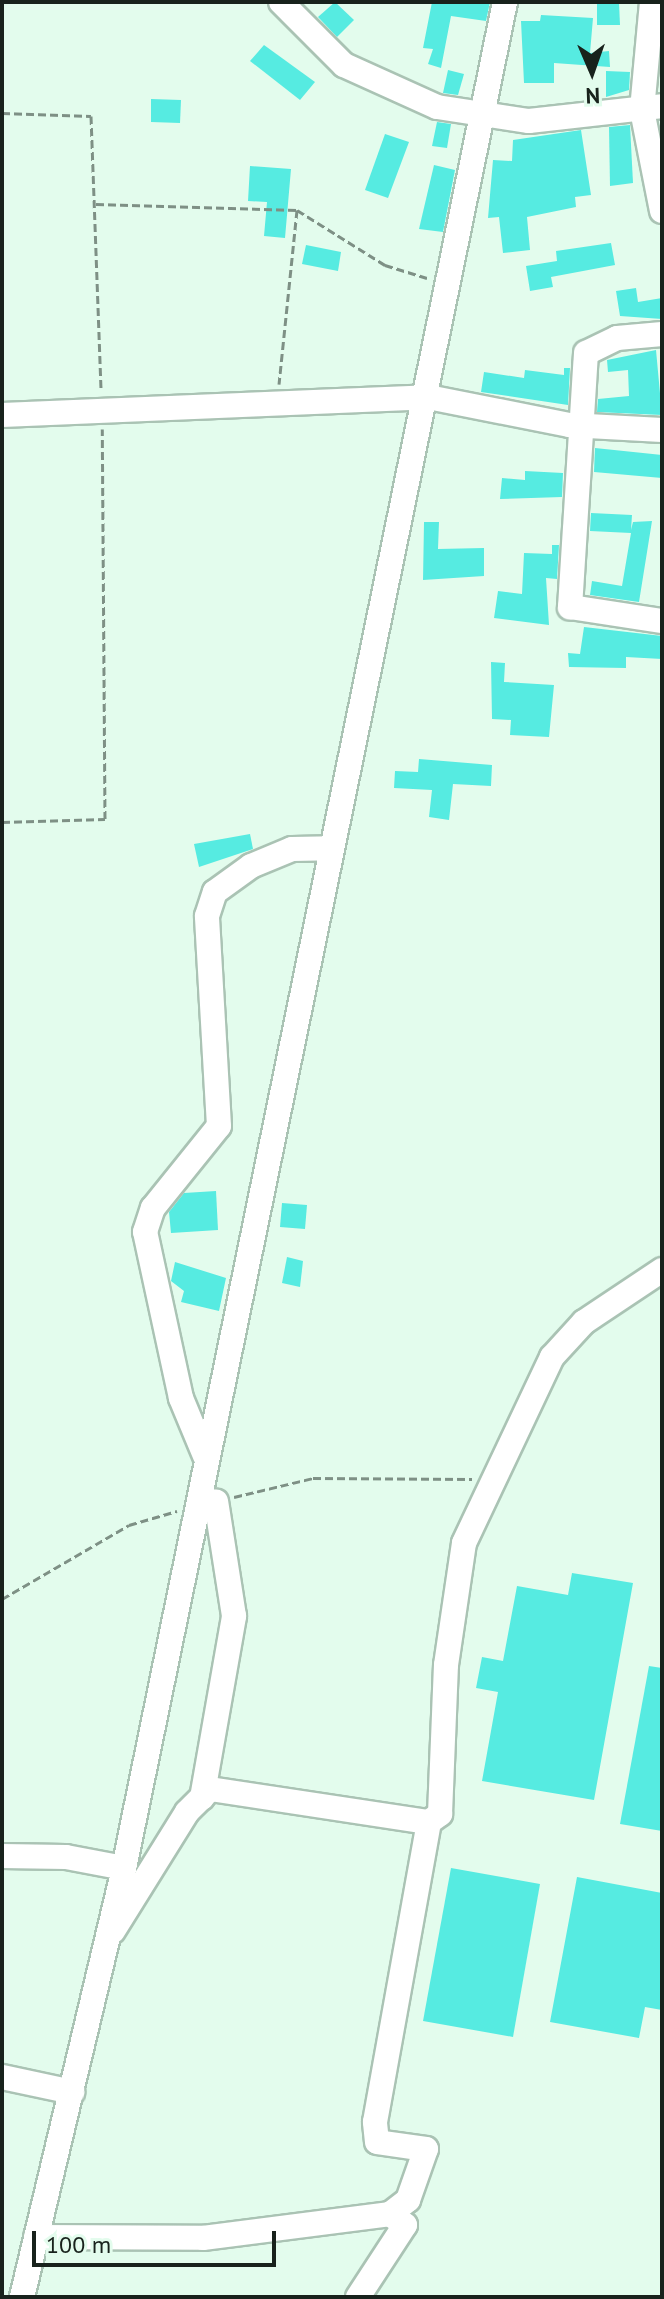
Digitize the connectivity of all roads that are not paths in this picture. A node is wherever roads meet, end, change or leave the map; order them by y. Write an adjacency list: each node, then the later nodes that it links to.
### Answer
1 (281, 2): 5 (street)
2 (505, 2): 5 (street)
3 (652, 2): 4 (street)
4 (652, 108): 5 (street); 6 (street)
5 (480, 118): 8 (street)
6 (662, 211)
7 (662, 334): 10 (street)
8 (428, 397): 9 (street); 10 (street); 13 (street)
9 (2, 415)
10 (581, 425): 11 (street); 12 (street)
11 (662, 430)
12 (662, 621)
13 (331, 848): 15 (street); 15 (street)
14 (662, 1270): 18 (street)
15 (205, 1456): 16 (street)
16 (206, 1503): 17 (street); 20 (street)
17 (202, 1798): 18 (street); 21 (street)
18 (429, 1822): 24 (street)
19 (2, 1856): 20 (street)
20 (124, 1868): 21 (street)
21 (110, 1934): 23 (street)
22 (2, 2077): 23 (street)
23 (72, 2092): 25 (street)
24 (390, 2214): 25 (street); 27 (street)
25 (36, 2237): 26 (street)
26 (22, 2297)
27 (358, 2297)

